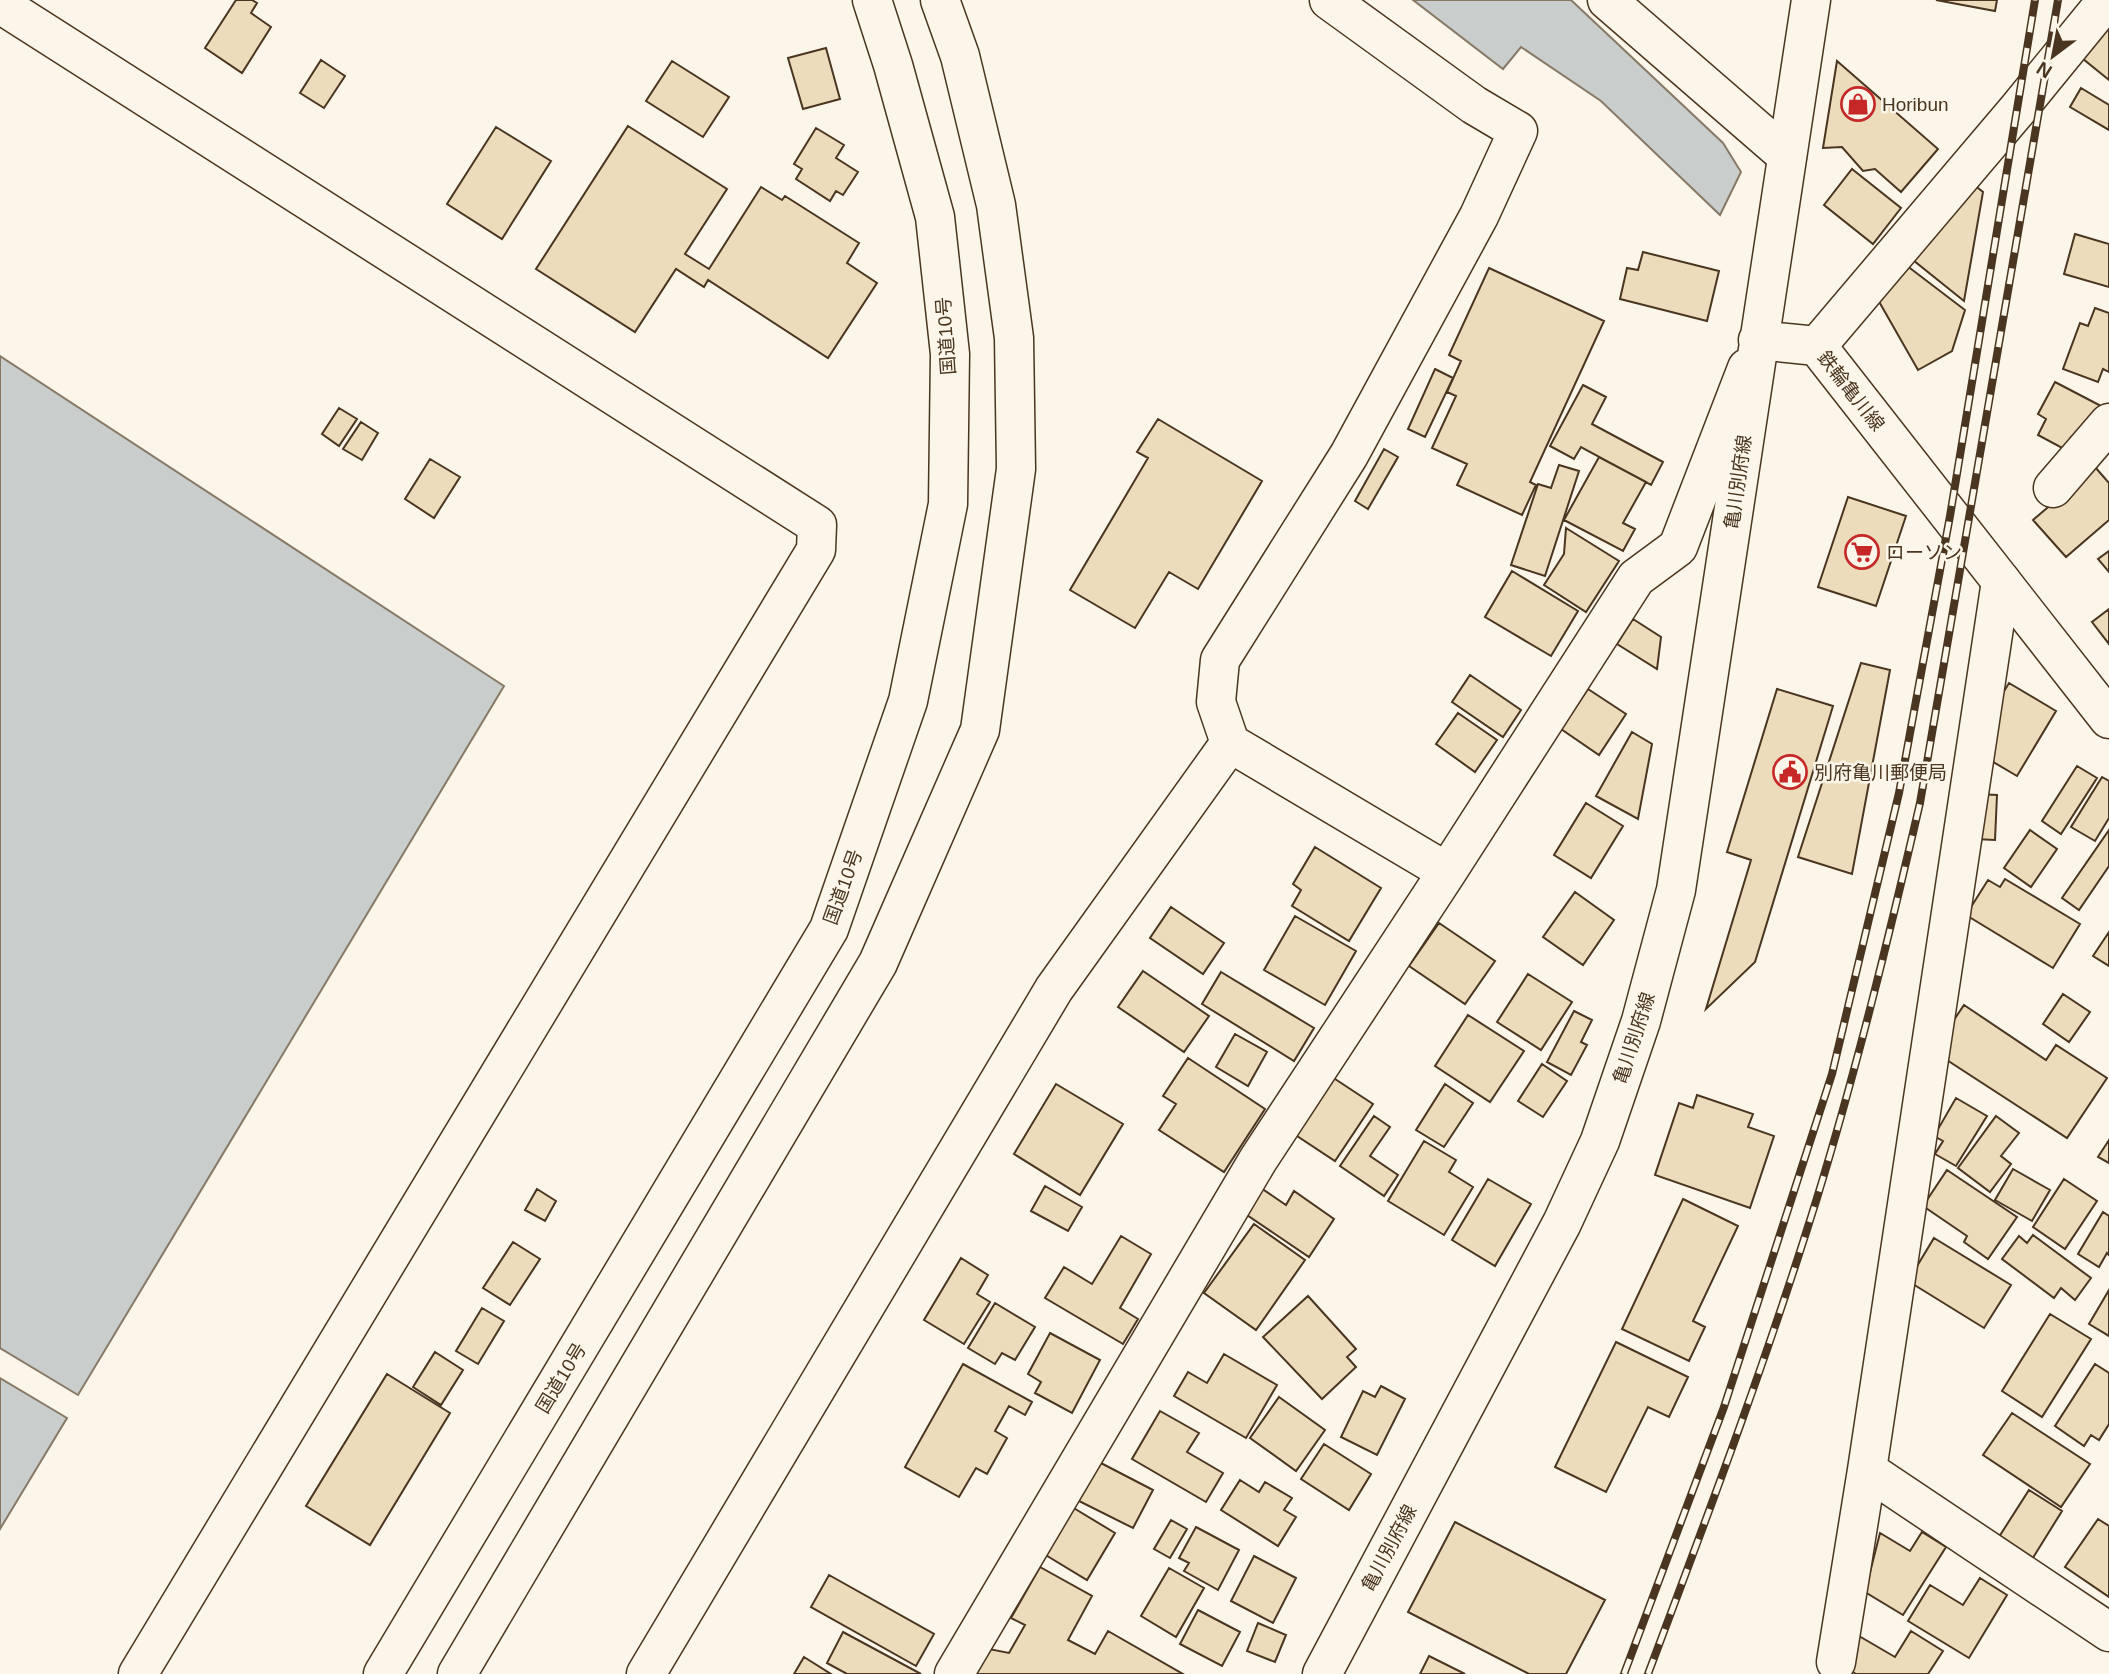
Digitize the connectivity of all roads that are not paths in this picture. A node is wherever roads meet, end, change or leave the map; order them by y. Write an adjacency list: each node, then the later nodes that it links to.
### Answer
1 (872, 0): 21 (main road, 国道10号)
2 (940, 0): 22 (main road)
3 (1329, 0): 15 (main road)
4 (1607, 0): 8 (main road)
5 (1811, 0): 8 (main road)
6 (2107, 0): 10 (main road)
7 (0, 4): 20 (main road)
8 (1787, 156): 9 (main road)
9 (1758, 340): 10 (main road, 鉄輪亀川線); 16 (main road); 25 (main road, 亀川別府線)
10 (1816, 346): 13 (main road, 鉄輪亀川線)
11 (2109, 423): 12 (main road)
12 (2053, 488)
13 (2001, 581): 14 (main road, 鉄輪亀川線); 17 (main road)
14 (2109, 719)
15 (1230, 743): 16 (main road); 23 (main road)
16 (1447, 872): 24 (main road)
17 (1867, 1470): 18 (main road); 19 (main road)
18 (2109, 1632)
19 (1836, 1662)
20 (138, 1674)
21 (383, 1674)
22 (457, 1674)
23 (646, 1674)
24 (954, 1674)
25 (1322, 1674)

